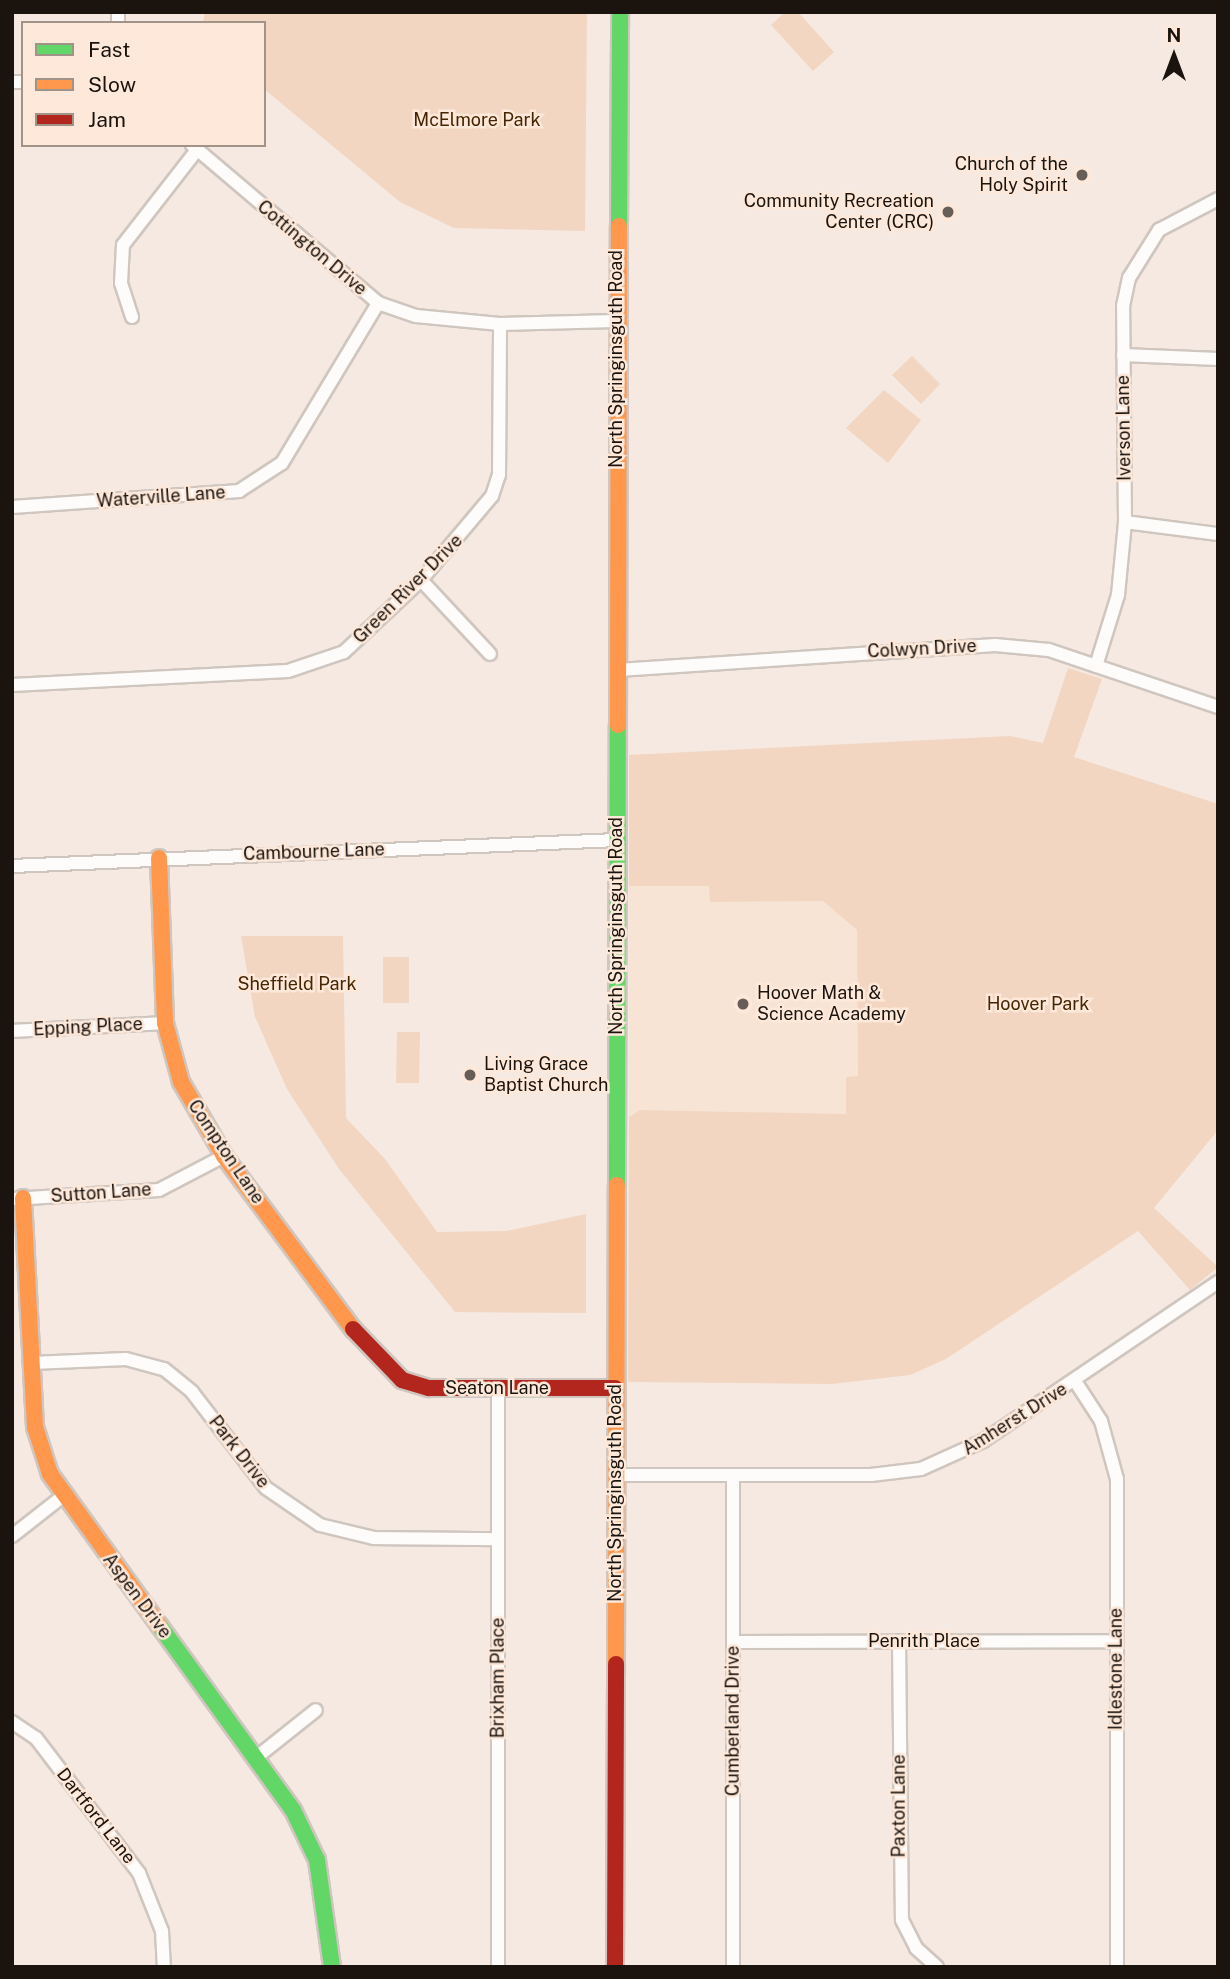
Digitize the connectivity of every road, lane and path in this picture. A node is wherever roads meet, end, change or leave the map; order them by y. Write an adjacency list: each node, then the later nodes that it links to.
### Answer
1 (620, 12): 6 (street, North Springinsguth Road)
2 (195, 148): 4 (street, Cottington Drive); 5 (street)
3 (1218, 199): 8 (street, Iverson Lane)
4 (378, 303): 7 (street, Cottington Drive); 10 (street, Waterville Lane)
5 (132, 317)
6 (615, 321): 7 (street, Cottington Drive); 16 (street, North Springinsguth Road)
7 (500, 324): 13 (street, Green River Drive)
8 (1123, 355): 9 (street); 11 (street, Iverson Lane)
9 (1218, 359)
10 (12, 507)
11 (1125, 522): 12 (street); 15 (street, Iverson Lane)
12 (1218, 534)
13 (421, 580): 14 (street); 17 (street, Green River Drive)
14 (490, 654)
15 (1096, 666): 16 (street, Colwyn Drive); 18 (street, Colwyn Drive)
16 (618, 670): 19 (street, North Springinsguth Road)
17 (12, 685)
18 (1218, 707)
19 (616, 840): 20 (street, Cambourne Lane); 30 (street, North Springinsguth Road)
20 (159, 858): 21 (street, Cambourne Lane); 22 (street, Compton Lane)
21 (12, 866)
22 (164, 1023): 23 (street, Epping Place); 24 (street, Compton Lane)
23 (12, 1031)
24 (224, 1156): 25 (street, Sutton Lane); 28 (street, Compton Lane)
25 (18, 1198): 27 (street, Aspen Drive)
26 (1215, 1289): 29 (street, Amherst Drive)
27 (31, 1363): 34 (street, Aspen Drive); 36 (street, Park Drive)
28 (385, 1368): 31 (street, Seaton Lane)
29 (1075, 1381): 33 (street, Amherst Drive); 37 (street, Idlestone Lane)
30 (615, 1388): 31 (street, Seaton Lane); 32 (street, North Springinsguth Road)
31 (498, 1389): 36 (street, Brixham Place)
32 (615, 1475): 33 (street, Amherst Drive); 47 (street, North Springinsguth Road)
33 (733, 1475): 38 (street, Cumberland Drive)
34 (63, 1496): 35 (street); 42 (street, Aspen Drive)
35 (12, 1536)
36 (498, 1539): 46 (street, Brixham Place)
37 (1116, 1641): 39 (street, Penrith Place); 49 (street, Idlestone Lane)
38 (733, 1642): 39 (street, Penrith Place); 48 (street, Cumberland Drive)
39 (899, 1642): 43 (street, Paxton Lane)
40 (316, 1710): 42 (street)
41 (12, 1722): 44 (street, Dartford Lane)
42 (257, 1757): 45 (street, Aspen Drive)
43 (933, 1964)
44 (164, 1967)
45 (332, 1967)
46 (498, 1967)
47 (615, 1967)
48 (733, 1967)
49 (1117, 1967)

